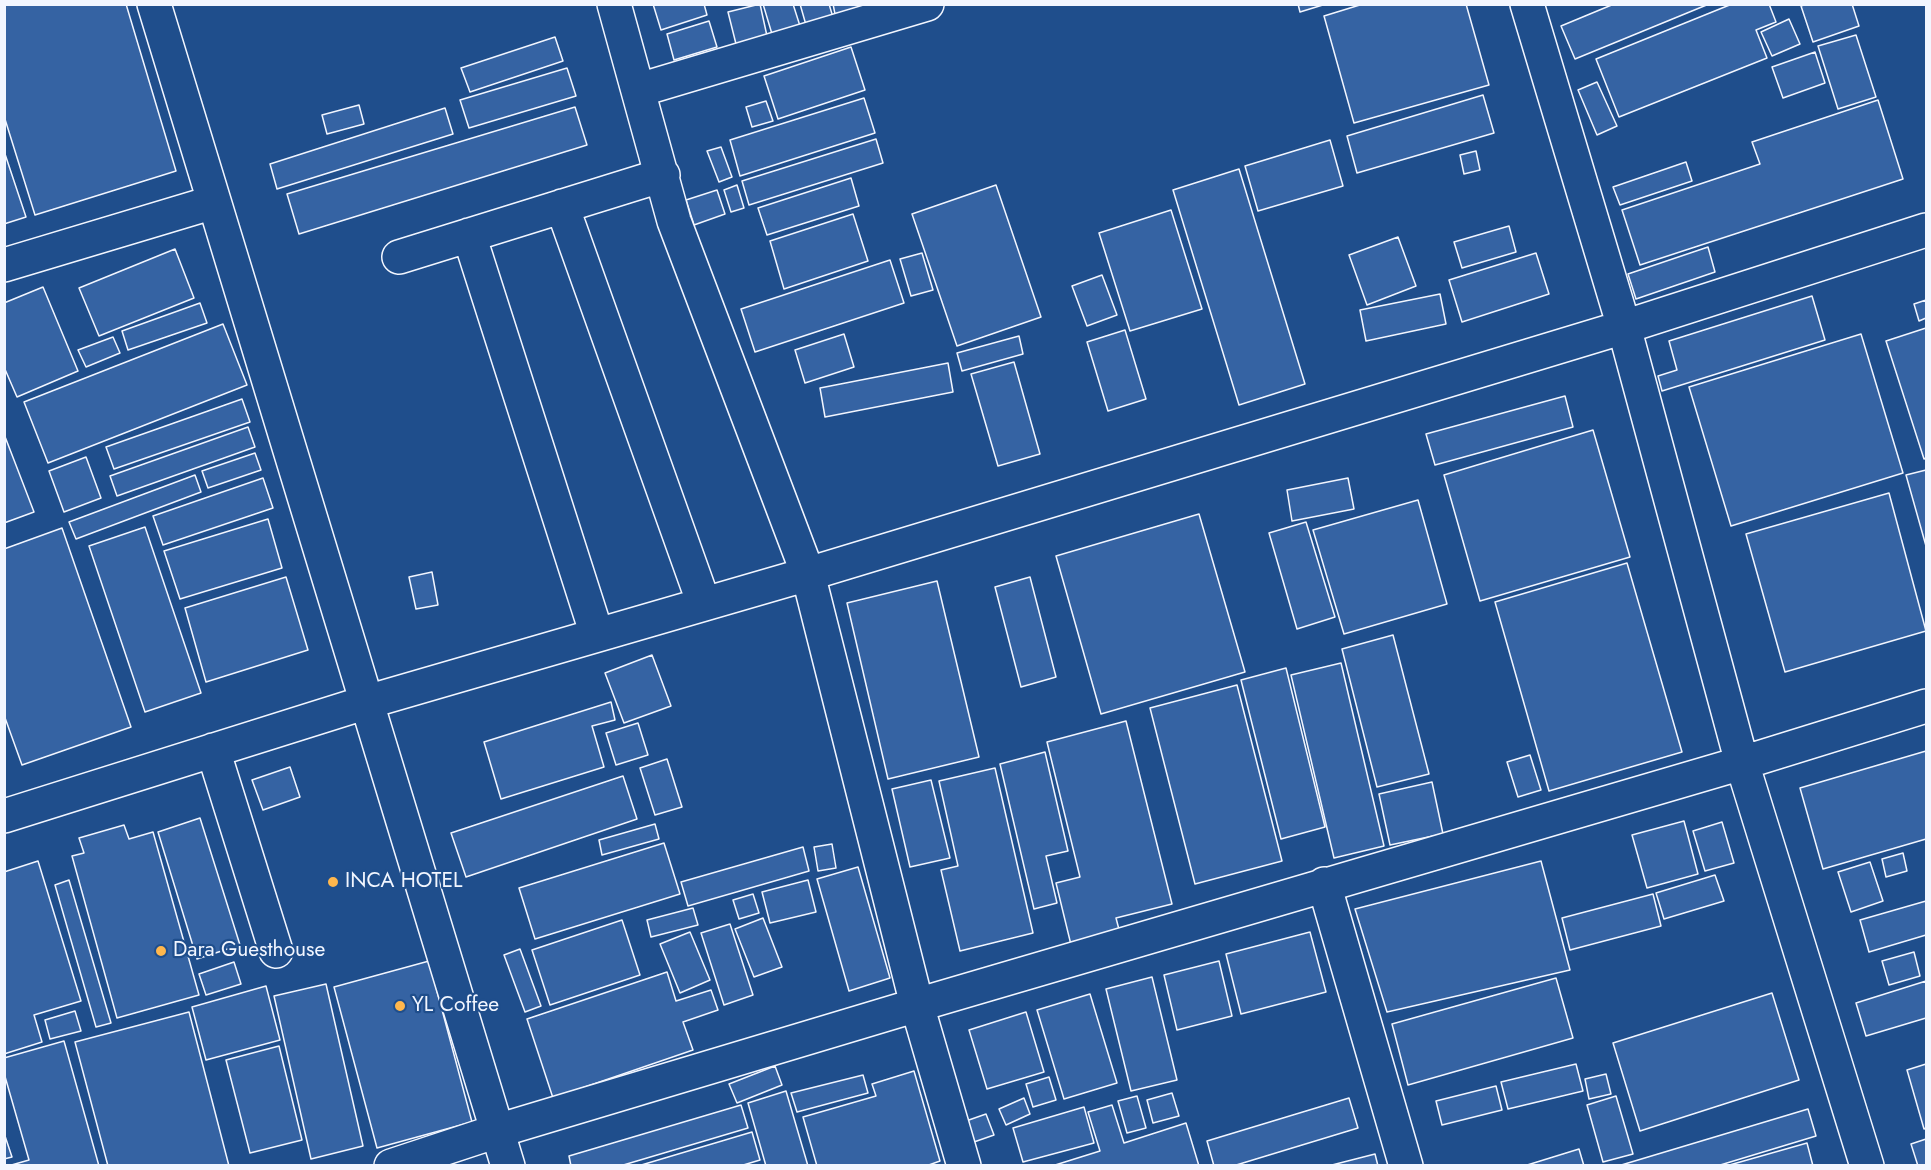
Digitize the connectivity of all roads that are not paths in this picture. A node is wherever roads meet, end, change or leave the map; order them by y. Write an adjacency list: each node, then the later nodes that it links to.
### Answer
1 (154, 4): 7 (street)
2 (615, 4): 5 (street)
3 (927, 4): 5 (street)
4 (1527, 4): 13 (street)
5 (639, 90): 6 (street)
6 (663, 175): 8 (street); 14 (street)
7 (214, 202): 12 (street); 17 (street)
8 (562, 206): 10 (street); 15 (street)
9 (1926, 230): 13 (street)
10 (469, 235): 11 (street); 16 (street)
11 (399, 257)
12 (4, 265)
13 (1624, 327): 14 (street); 20 (street)
14 (808, 574): 15 (street); 24 (street)
15 (704, 604): 16 (street)
16 (597, 635): 17 (street)
17 (367, 702): 19 (street); 25 (street)
18 (1926, 706): 20 (street)
19 (213, 750): 21 (street); 23 (street)
20 (1742, 763): 22 (street); 30 (street)
21 (4, 816)
22 (1324, 884): 24 (street); 29 (street)
23 (276, 951)
24 (916, 1005): 25 (street); 28 (street)
25 (497, 1131): 26 (street); 27 (street)
26 (391, 1166)
27 (508, 1166)
28 (964, 1166)
29 (1406, 1166)
30 (1867, 1166)

